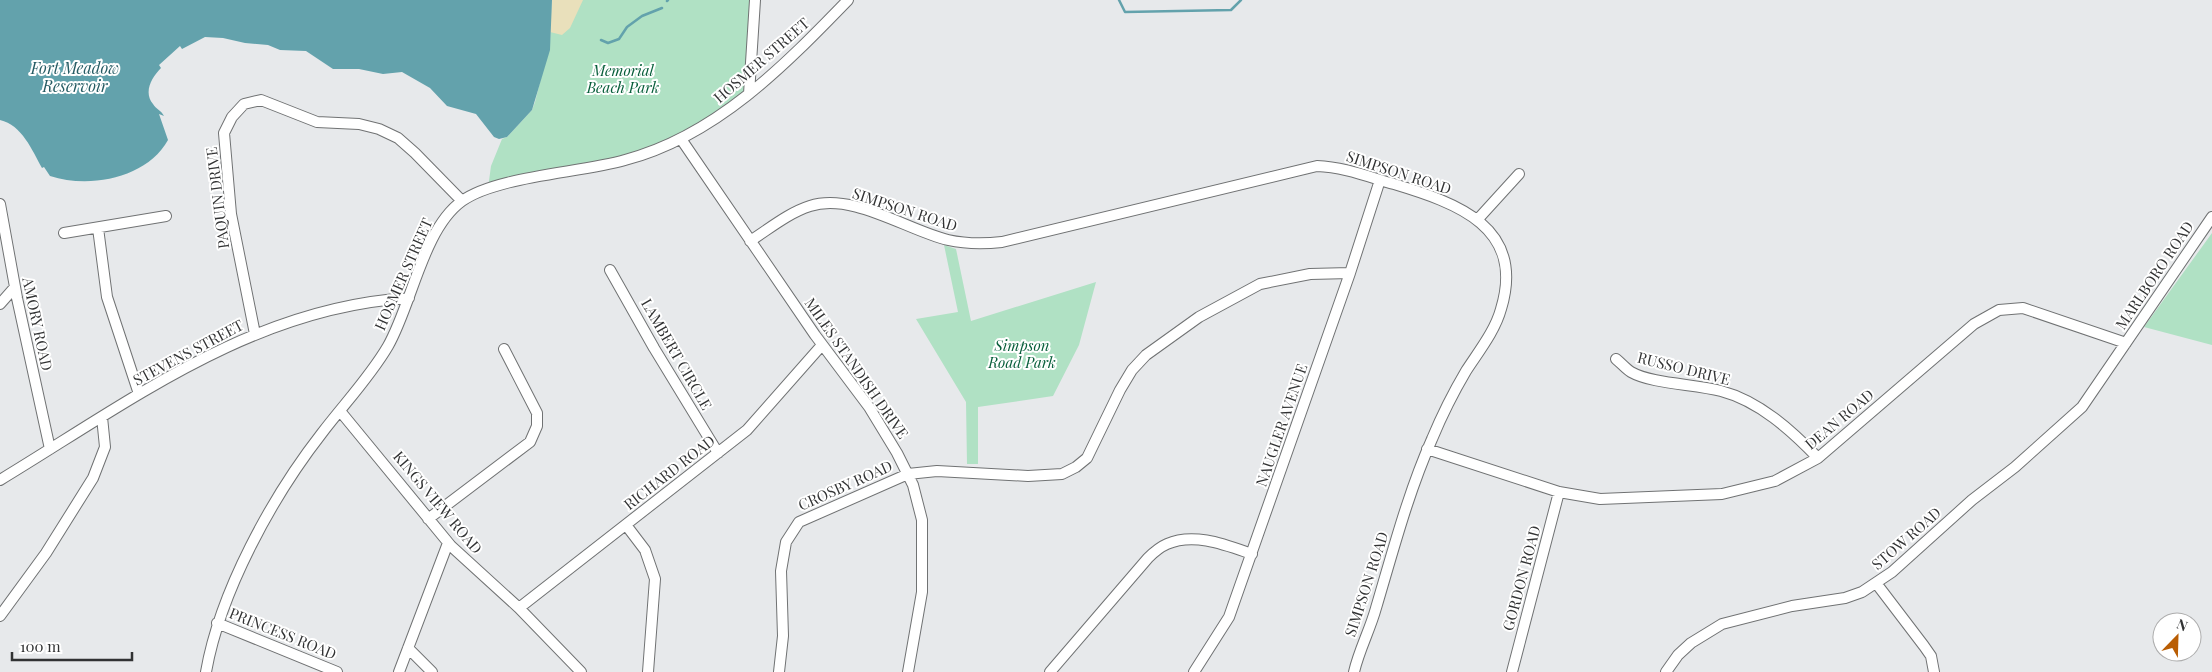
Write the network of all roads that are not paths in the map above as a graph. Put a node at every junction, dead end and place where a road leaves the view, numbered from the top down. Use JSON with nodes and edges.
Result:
{"nodes":[{"id":1,"x":755,"y":0,"type":"edge"},
{"id":2,"x":848,"y":0,"type":"edge"},
{"id":3,"x":749,"y":94,"type":"junction"},
{"id":4,"x":681,"y":139,"type":"junction"},
{"id":5,"x":1520,"y":174,"type":"dead end"},
{"id":6,"x":1380,"y":180,"type":"junction"},
{"id":7,"x":462,"y":201,"type":"junction"},
{"id":8,"x":0,"y":204,"type":"edge"},
{"id":9,"x":166,"y":216,"type":"dead end"},
{"id":10,"x":2212,"y":217,"type":"edge"},
{"id":11,"x":1478,"y":219,"type":"junction"},
{"id":12,"x":98,"y":228,"type":"junction"},
{"id":13,"x":64,"y":233,"type":"dead end"},
{"id":14,"x":750,"y":241,"type":"junction"},
{"id":15,"x":610,"y":270,"type":"dead end"},
{"id":16,"x":1350,"y":273,"type":"junction"},
{"id":17,"x":15,"y":287,"type":"junction"},
{"id":18,"x":409,"y":298,"type":"junction"},
{"id":19,"x":0,"y":304,"type":"edge"},
{"id":20,"x":254,"y":334,"type":"junction"},
{"id":21,"x":822,"y":345,"type":"junction"},
{"id":22,"x":2124,"y":346,"type":"junction"},
{"id":23,"x":504,"y":349,"type":"dead end"},
{"id":24,"x":1616,"y":359,"type":"dead end"},
{"id":25,"x":139,"y":394,"type":"junction"},
{"id":26,"x":340,"y":410,"type":"junction"},
{"id":27,"x":102,"y":417,"type":"junction"},
{"id":28,"x":50,"y":449,"type":"junction"},
{"id":29,"x":1427,"y":449,"type":"junction"},
{"id":30,"x":718,"y":453,"type":"junction"},
{"id":31,"x":1818,"y":458,"type":"junction"},
{"id":32,"x":908,"y":474,"type":"junction"},
{"id":33,"x":0,"y":480,"type":"edge"},
{"id":34,"x":1559,"y":492,"type":"junction"},
{"id":35,"x":428,"y":519,"type":"junction"},
{"id":36,"x":626,"y":525,"type":"junction"},
{"id":37,"x":448,"y":543,"type":"junction"},
{"id":38,"x":1252,"y":554,"type":"junction"},
{"id":39,"x":1876,"y":583,"type":"junction"},
{"id":40,"x":519,"y":608,"type":"junction"},
{"id":41,"x":0,"y":616,"type":"edge"},
{"id":42,"x":217,"y":623,"type":"junction"},
{"id":43,"x":408,"y":648,"type":"junction"},
{"id":44,"x":206,"y":672,"type":"edge"},
{"id":45,"x":336,"y":672,"type":"edge"},
{"id":46,"x":399,"y":672,"type":"edge"},
{"id":47,"x":432,"y":672,"type":"edge"},
{"id":48,"x":581,"y":672,"type":"edge"},
{"id":49,"x":648,"y":672,"type":"edge"},
{"id":50,"x":779,"y":672,"type":"edge"},
{"id":51,"x":908,"y":672,"type":"edge"},
{"id":52,"x":1050,"y":672,"type":"edge"},
{"id":53,"x":1194,"y":672,"type":"edge"},
{"id":54,"x":1354,"y":672,"type":"edge"},
{"id":55,"x":1512,"y":672,"type":"edge"},
{"id":56,"x":1666,"y":672,"type":"edge"},
{"id":57,"x":1934,"y":672,"type":"edge"}],
"edges":[{"from":1,"to":3,"type":"street"},
{"from":2,"to":3,"type":"street","name":"HOSMER STREET"},
{"from":3,"to":4,"type":"street","name":"HOSMER STREET"},
{"from":4,"to":7,"type":"street","name":"HOSMER STREET"},
{"from":4,"to":14,"type":"street","name":"MILES STANDISH DRIVE"},
{"from":5,"to":11,"type":"street"},
{"from":6,"to":11,"type":"street","name":"SIMPSON ROAD"},
{"from":6,"to":14,"type":"street","name":"SIMPSON ROAD"},
{"from":6,"to":16,"type":"street","name":"NAUGLER AVENUE"},
{"from":7,"to":18,"type":"street","name":"HOSMER STREET"},
{"from":7,"to":20,"type":"street","name":"PAQUIN DRIVE"},
{"from":8,"to":17,"type":"street","name":"AMORY ROAD"},
{"from":9,"to":12,"type":"street"},
{"from":10,"to":22,"type":"street","name":"MARLBORO ROAD"},
{"from":11,"to":29,"type":"street","name":"SIMPSON ROAD"},
{"from":12,"to":13,"type":"street"},
{"from":12,"to":25,"type":"street"},
{"from":14,"to":21,"type":"street","name":"MILES STANDISH DRIVE"},
{"from":15,"to":30,"type":"street","name":"LAMBERT CIRCLE"},
{"from":16,"to":32,"type":"street","name":"CROSBY ROAD"},
{"from":16,"to":38,"type":"street","name":"NAUGLER AVENUE"},
{"from":17,"to":19,"type":"street"},
{"from":17,"to":28,"type":"street","name":"AMORY ROAD"},
{"from":18,"to":20,"type":"street","name":"STEVENS STREET"},
{"from":18,"to":26,"type":"street","name":"HOSMER STREET"},
{"from":20,"to":25,"type":"street","name":"STEVENS STREET"},
{"from":21,"to":30,"type":"street","name":"RICHARD ROAD"},
{"from":21,"to":32,"type":"street","name":"MILES STANDISH DRIVE"},
{"from":22,"to":31,"type":"street","name":"DEAN ROAD"},
{"from":22,"to":39,"type":"street","name":"STOW ROAD"},
{"from":23,"to":35,"type":"street"},
{"from":24,"to":31,"type":"street","name":"RUSSO DRIVE"},
{"from":25,"to":27,"type":"street","name":"STEVENS STREET"},
{"from":26,"to":35,"type":"street","name":"KINGS VIEW ROAD"},
{"from":26,"to":42,"type":"street","name":"HOSMER STREET"},
{"from":27,"to":28,"type":"street","name":"STEVENS STREET"},
{"from":27,"to":41,"type":"street"},
{"from":28,"to":33,"type":"street","name":"STEVENS STREET"},
{"from":29,"to":34,"type":"street","name":"DEAN ROAD"},
{"from":29,"to":54,"type":"street","name":"SIMPSON ROAD"},
{"from":30,"to":36,"type":"street","name":"RICHARD ROAD"},
{"from":31,"to":34,"type":"street","name":"DEAN ROAD"},
{"from":32,"to":50,"type":"street","name":"CROSBY ROAD"},
{"from":32,"to":51,"type":"street","name":"MILES STANDISH DRIVE"},
{"from":34,"to":55,"type":"street","name":"GORDON ROAD"},
{"from":35,"to":37,"type":"street","name":"KINGS VIEW ROAD"},
{"from":36,"to":40,"type":"street","name":"RICHARD ROAD"},
{"from":36,"to":49,"type":"street"},
{"from":37,"to":40,"type":"street","name":"KINGS VIEW ROAD"},
{"from":37,"to":43,"type":"street"},
{"from":38,"to":52,"type":"street"},
{"from":38,"to":53,"type":"street","name":"NAUGLER AVENUE"},
{"from":39,"to":56,"type":"street","name":"STOW ROAD"},
{"from":39,"to":57,"type":"street"},
{"from":40,"to":48,"type":"street","name":"KINGS VIEW ROAD"},
{"from":42,"to":44,"type":"street","name":"HOSMER STREET"},
{"from":42,"to":45,"type":"street","name":"PRINCESS ROAD"},
{"from":43,"to":46,"type":"street"},
{"from":43,"to":47,"type":"street"}]}
